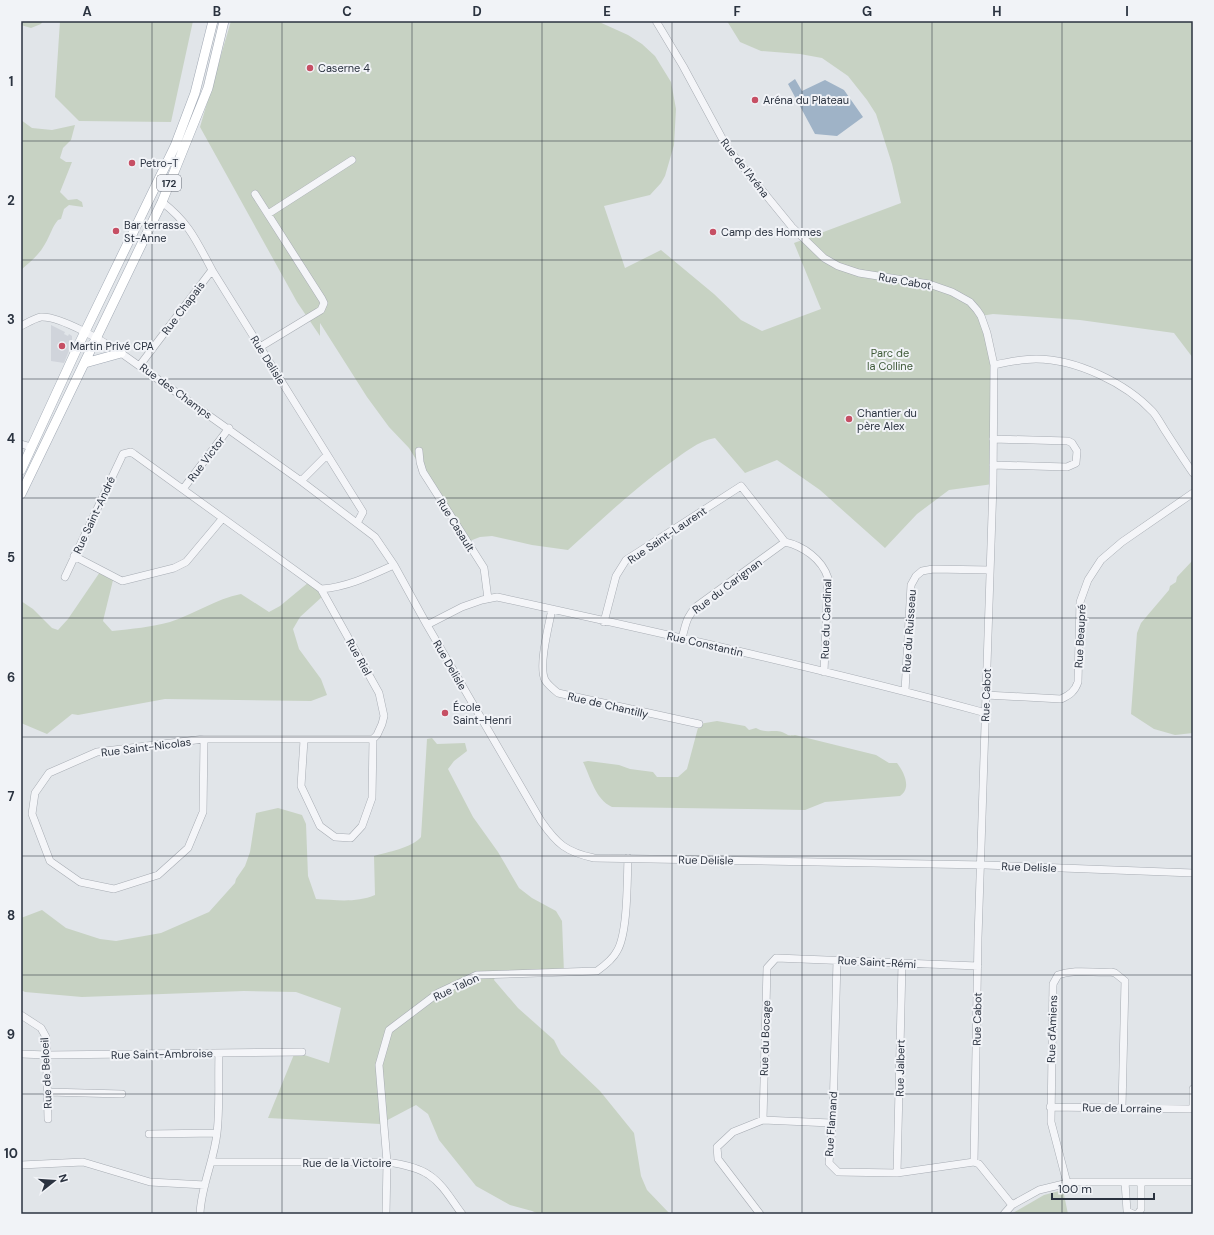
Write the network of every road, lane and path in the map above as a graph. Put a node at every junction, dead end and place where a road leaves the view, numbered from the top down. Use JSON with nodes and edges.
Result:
{"nodes":[{"id":1,"x":213,"y":21,"type":"edge"},
{"id":2,"x":224,"y":21,"type":"edge"},
{"id":3,"x":656,"y":21,"type":"edge"},
{"id":4,"x":352,"y":160,"type":"dead end"},
{"id":5,"x":255,"y":194,"type":"dead end"},
{"id":6,"x":162,"y":202,"type":"junction"},
{"id":7,"x":268,"y":214,"type":"junction"},
{"id":8,"x":212,"y":270,"type":"junction"},
{"id":9,"x":849,"y":270,"type":"joint"},
{"id":10,"x":21,"y":326,"type":"edge"},
{"id":11,"x":85,"y":333,"type":"junction"},
{"id":12,"x":96,"y":338,"type":"junction"},
{"id":13,"x":260,"y":347,"type":"junction"},
{"id":14,"x":122,"y":353,"type":"junction"},
{"id":15,"x":85,"y":363,"type":"junction"},
{"id":16,"x":140,"y":364,"type":"junction"},
{"id":17,"x":994,"y":365,"type":"junction"},
{"id":18,"x":229,"y":428,"type":"junction"},
{"id":19,"x":993,"y":439,"type":"junction"},
{"id":20,"x":21,"y":444,"type":"edge"},
{"id":21,"x":31,"y":447,"type":"junction"},
{"id":22,"x":420,"y":452,"type":"dead end"},
{"id":23,"x":123,"y":454,"type":"joint"},
{"id":24,"x":327,"y":455,"type":"junction"},
{"id":25,"x":993,"y":465,"type":"junction"},
{"id":26,"x":21,"y":470,"type":"edge"},
{"id":27,"x":1193,"y":473,"type":"edge"},
{"id":28,"x":301,"y":481,"type":"junction"},
{"id":29,"x":183,"y":489,"type":"junction"},
{"id":30,"x":1193,"y":493,"type":"edge"},
{"id":31,"x":21,"y":494,"type":"edge"},
{"id":32,"x":222,"y":519,"type":"junction"},
{"id":33,"x":357,"y":523,"type":"junction"},
{"id":34,"x":785,"y":542,"type":"junction"},
{"id":35,"x":387,"y":554,"type":"joint"},
{"id":36,"x":74,"y":556,"type":"junction"},
{"id":37,"x":394,"y":565,"type":"junction"},
{"id":38,"x":990,"y":570,"type":"junction"},
{"id":39,"x":65,"y":577,"type":"dead end"},
{"id":40,"x":321,"y":589,"type":"junction"},
{"id":41,"x":488,"y":599,"type":"junction"},
{"id":42,"x":552,"y":609,"type":"junction"},
{"id":43,"x":604,"y":622,"type":"junction"},
{"id":44,"x":427,"y":625,"type":"junction"},
{"id":45,"x":682,"y":638,"type":"junction"},
{"id":46,"x":824,"y":672,"type":"junction"},
{"id":47,"x":905,"y":691,"type":"junction"},
{"id":48,"x":986,"y":695,"type":"junction"},
{"id":49,"x":986,"y":714,"type":"junction"},
{"id":50,"x":699,"y":724,"type":"dead end"},
{"id":51,"x":204,"y":740,"type":"junction"},
{"id":52,"x":304,"y":740,"type":"junction"},
{"id":53,"x":373,"y":740,"type":"junction"},
{"id":54,"x":628,"y":858,"type":"junction"},
{"id":55,"x":981,"y":865,"type":"junction"},
{"id":56,"x":1193,"y":873,"type":"edge"},
{"id":57,"x":776,"y":958,"type":"joint"},
{"id":58,"x":837,"y":960,"type":"junction"},
{"id":59,"x":902,"y":964,"type":"junction"},
{"id":60,"x":978,"y":966,"type":"junction"},
{"id":61,"x":21,"y":1015,"type":"edge"},
{"id":62,"x":302,"y":1052,"type":"dead end"},
{"id":63,"x":218,"y":1053,"type":"junction"},
{"id":64,"x":21,"y":1054,"type":"edge"},
{"id":65,"x":47,"y":1055,"type":"junction"},
{"id":66,"x":1193,"y":1089,"type":"edge"},
{"id":67,"x":48,"y":1092,"type":"junction"},
{"id":68,"x":122,"y":1094,"type":"dead end"},
{"id":69,"x":1050,"y":1107,"type":"junction"},
{"id":70,"x":1122,"y":1108,"type":"junction"},
{"id":71,"x":1193,"y":1109,"type":"edge"},
{"id":72,"x":48,"y":1119,"type":"dead end"},
{"id":73,"x":763,"y":1120,"type":"junction"},
{"id":74,"x":831,"y":1123,"type":"junction"},
{"id":75,"x":217,"y":1133,"type":"junction"},
{"id":76,"x":149,"y":1134,"type":"dead end"},
{"id":77,"x":212,"y":1162,"type":"junction"},
{"id":78,"x":387,"y":1162,"type":"junction"},
{"id":79,"x":974,"y":1162,"type":"junction"},
{"id":80,"x":21,"y":1165,"type":"edge"},
{"id":81,"x":897,"y":1173,"type":"junction"},
{"id":82,"x":1125,"y":1182,"type":"junction"},
{"id":83,"x":1141,"y":1182,"type":"junction"},
{"id":84,"x":1193,"y":1182,"type":"edge"},
{"id":85,"x":1067,"y":1183,"type":"junction"},
{"id":86,"x":205,"y":1185,"type":"junction"},
{"id":87,"x":1012,"y":1205,"type":"junction"},
{"id":88,"x":200,"y":1214,"type":"edge"},
{"id":89,"x":386,"y":1214,"type":"edge"},
{"id":90,"x":462,"y":1214,"type":"edge"},
{"id":91,"x":760,"y":1214,"type":"edge"},
{"id":92,"x":1004,"y":1214,"type":"edge"}],
"edges":[{"from":1,"to":11,"type":"main road","number":"172"},
{"from":2,"to":6,"type":"main road","number":"172"},
{"from":3,"to":9,"type":"street","name":"Rue de l'Aréna"},
{"from":4,"to":7,"type":"street"},
{"from":5,"to":7,"type":"street"},
{"from":6,"to":8,"type":"street","name":"Rue Delisle"},
{"from":6,"to":12,"type":"main road","number":"172"},
{"from":7,"to":13,"type":"street"},
{"from":8,"to":13,"type":"street","name":"Rue Delisle"},
{"from":8,"to":16,"type":"street","name":"Rue Chapais"},
{"from":9,"to":17,"type":"street","name":"Rue Cabot"},
{"from":10,"to":11,"type":"street","name":"Rue des Champs"},
{"from":11,"to":12,"type":"street","name":"Rue des Champs"},
{"from":11,"to":21,"type":"main road","number":"172"},
{"from":12,"to":14,"type":"street","name":"Rue des Champs"},
{"from":12,"to":15,"type":"main road","number":"172"},
{"from":13,"to":24,"type":"street","name":"Rue Delisle"},
{"from":14,"to":15,"type":"main road"},
{"from":14,"to":16,"type":"street","name":"Rue des Champs"},
{"from":15,"to":31,"type":"main road","number":"172"},
{"from":16,"to":18,"type":"street","name":"Rue des Champs"},
{"from":17,"to":19,"type":"street","name":"Rue Cabot"},
{"from":17,"to":27,"type":"street"},
{"from":18,"to":28,"type":"street","name":"Rue des Champs"},
{"from":18,"to":29,"type":"street","name":"Rue Victor"},
{"from":19,"to":25,"type":"street","name":"Rue Cabot"},
{"from":19,"to":25,"type":"street"},
{"from":20,"to":21,"type":"street"},
{"from":21,"to":26,"type":"main road","number":"172"},
{"from":22,"to":41,"type":"street","name":"Rue Casault"},
{"from":23,"to":29,"type":"street","name":"Rue Riel"},
{"from":23,"to":36,"type":"street","name":"Rue Saint-André"},
{"from":24,"to":28,"type":"street"},
{"from":24,"to":33,"type":"street","name":"Rue Delisle"},
{"from":25,"to":38,"type":"street","name":"Rue Cabot"},
{"from":28,"to":33,"type":"street","name":"Rue des Champs"},
{"from":29,"to":32,"type":"street","name":"Rue Riel"},
{"from":30,"to":48,"type":"street","name":"Rue Beaupré"},
{"from":32,"to":36,"type":"street"},
{"from":32,"to":40,"type":"street","name":"Rue Riel"},
{"from":33,"to":35,"type":"street","name":"Rue des Champs"},
{"from":34,"to":43,"type":"street","name":"Rue Saint-Laurent"},
{"from":34,"to":45,"type":"street","name":"Rue du Carignan"},
{"from":34,"to":46,"type":"street","name":"Rue du Cardinal"},
{"from":35,"to":37,"type":"street","name":"Rue Delisle"},
{"from":36,"to":39,"type":"street","name":"Rue Saint-André"},
{"from":37,"to":40,"type":"street"},
{"from":37,"to":44,"type":"street","name":"Rue Delisle"},
{"from":38,"to":47,"type":"street","name":"Rue du Ruisseau"},
{"from":38,"to":48,"type":"street","name":"Rue Cabot"},
{"from":40,"to":53,"type":"street","name":"Rue Riel"},
{"from":41,"to":42,"type":"street","name":"Rue Constantin"},
{"from":41,"to":44,"type":"street","name":"Rue Constantin"},
{"from":42,"to":43,"type":"street","name":"Rue Constantin"},
{"from":42,"to":50,"type":"street","name":"Rue de Chantilly"},
{"from":43,"to":45,"type":"street","name":"Rue Constantin"},
{"from":44,"to":54,"type":"street","name":"Rue Delisle"},
{"from":45,"to":46,"type":"street","name":"Rue Constantin"},
{"from":46,"to":47,"type":"street","name":"Rue Constantin"},
{"from":47,"to":49,"type":"street","name":"Rue Constantin"},
{"from":48,"to":49,"type":"street","name":"Rue Cabot"},
{"from":49,"to":55,"type":"street","name":"Rue Cabot"},
{"from":51,"to":51,"type":"street","name":"Rue Saint-Nicolas"},
{"from":51,"to":52,"type":"street","name":"Rue Saint-Nicolas"},
{"from":52,"to":53,"type":"street","name":"Rue Saint-Nicolas"},
{"from":52,"to":53,"type":"street","name":"Rue Riel"},
{"from":54,"to":55,"type":"street","name":"Rue Delisle"},
{"from":54,"to":78,"type":"street","name":"Rue Talon"},
{"from":55,"to":56,"type":"street","name":"Rue Delisle"},
{"from":55,"to":60,"type":"street","name":"Rue Cabot"},
{"from":57,"to":58,"type":"street","name":"Rue Saint-Rémi"},
{"from":57,"to":73,"type":"street","name":"Rue du Bocage"},
{"from":58,"to":59,"type":"street","name":"Rue Saint-Rémi"},
{"from":58,"to":74,"type":"street","name":"Rue Flamand"},
{"from":59,"to":60,"type":"street","name":"Rue Saint-Rémi"},
{"from":59,"to":81,"type":"street","name":"Rue Jalbert"},
{"from":60,"to":79,"type":"street","name":"Rue Cabot"},
{"from":61,"to":65,"type":"street","name":"Rue de Beloeil"},
{"from":62,"to":63,"type":"street","name":"Rue Saint-Ambroise"},
{"from":63,"to":65,"type":"street","name":"Rue Saint-Ambroise"},
{"from":63,"to":75,"type":"street"},
{"from":64,"to":65,"type":"street","name":"Rue Saint-Ambroise"},
{"from":65,"to":67,"type":"street","name":"Rue de Beloeil"},
{"from":66,"to":71,"type":"street"},
{"from":67,"to":68,"type":"street"},
{"from":67,"to":72,"type":"street","name":"Rue de Beloeil"},
{"from":69,"to":70,"type":"street","name":"Rue de Lorraine"},
{"from":69,"to":70,"type":"street","name":"Rue d'Amiens"},
{"from":69,"to":85,"type":"street","name":"Rue d'Amiens"},
{"from":70,"to":71,"type":"street","name":"Rue de Lorraine"},
{"from":73,"to":74,"type":"street"},
{"from":73,"to":91,"type":"street"},
{"from":74,"to":81,"type":"street","name":"Rue Flamand"},
{"from":75,"to":76,"type":"street"},
{"from":75,"to":77,"type":"street"},
{"from":77,"to":78,"type":"street","name":"Rue de la Victoire"},
{"from":77,"to":86,"type":"street"},
{"from":78,"to":89,"type":"street","name":"Rue Talon"},
{"from":78,"to":90,"type":"street","name":"Rue de la Victoire"},
{"from":79,"to":81,"type":"street","name":"Rue Flamand"},
{"from":79,"to":87,"type":"street"},
{"from":80,"to":86,"type":"street"},
{"from":82,"to":83,"type":"street"},
{"from":82,"to":83,"type":"street"},
{"from":82,"to":85,"type":"street"},
{"from":83,"to":84,"type":"street"},
{"from":85,"to":87,"type":"street"},
{"from":86,"to":88,"type":"street"},
{"from":87,"to":92,"type":"street"}]}
